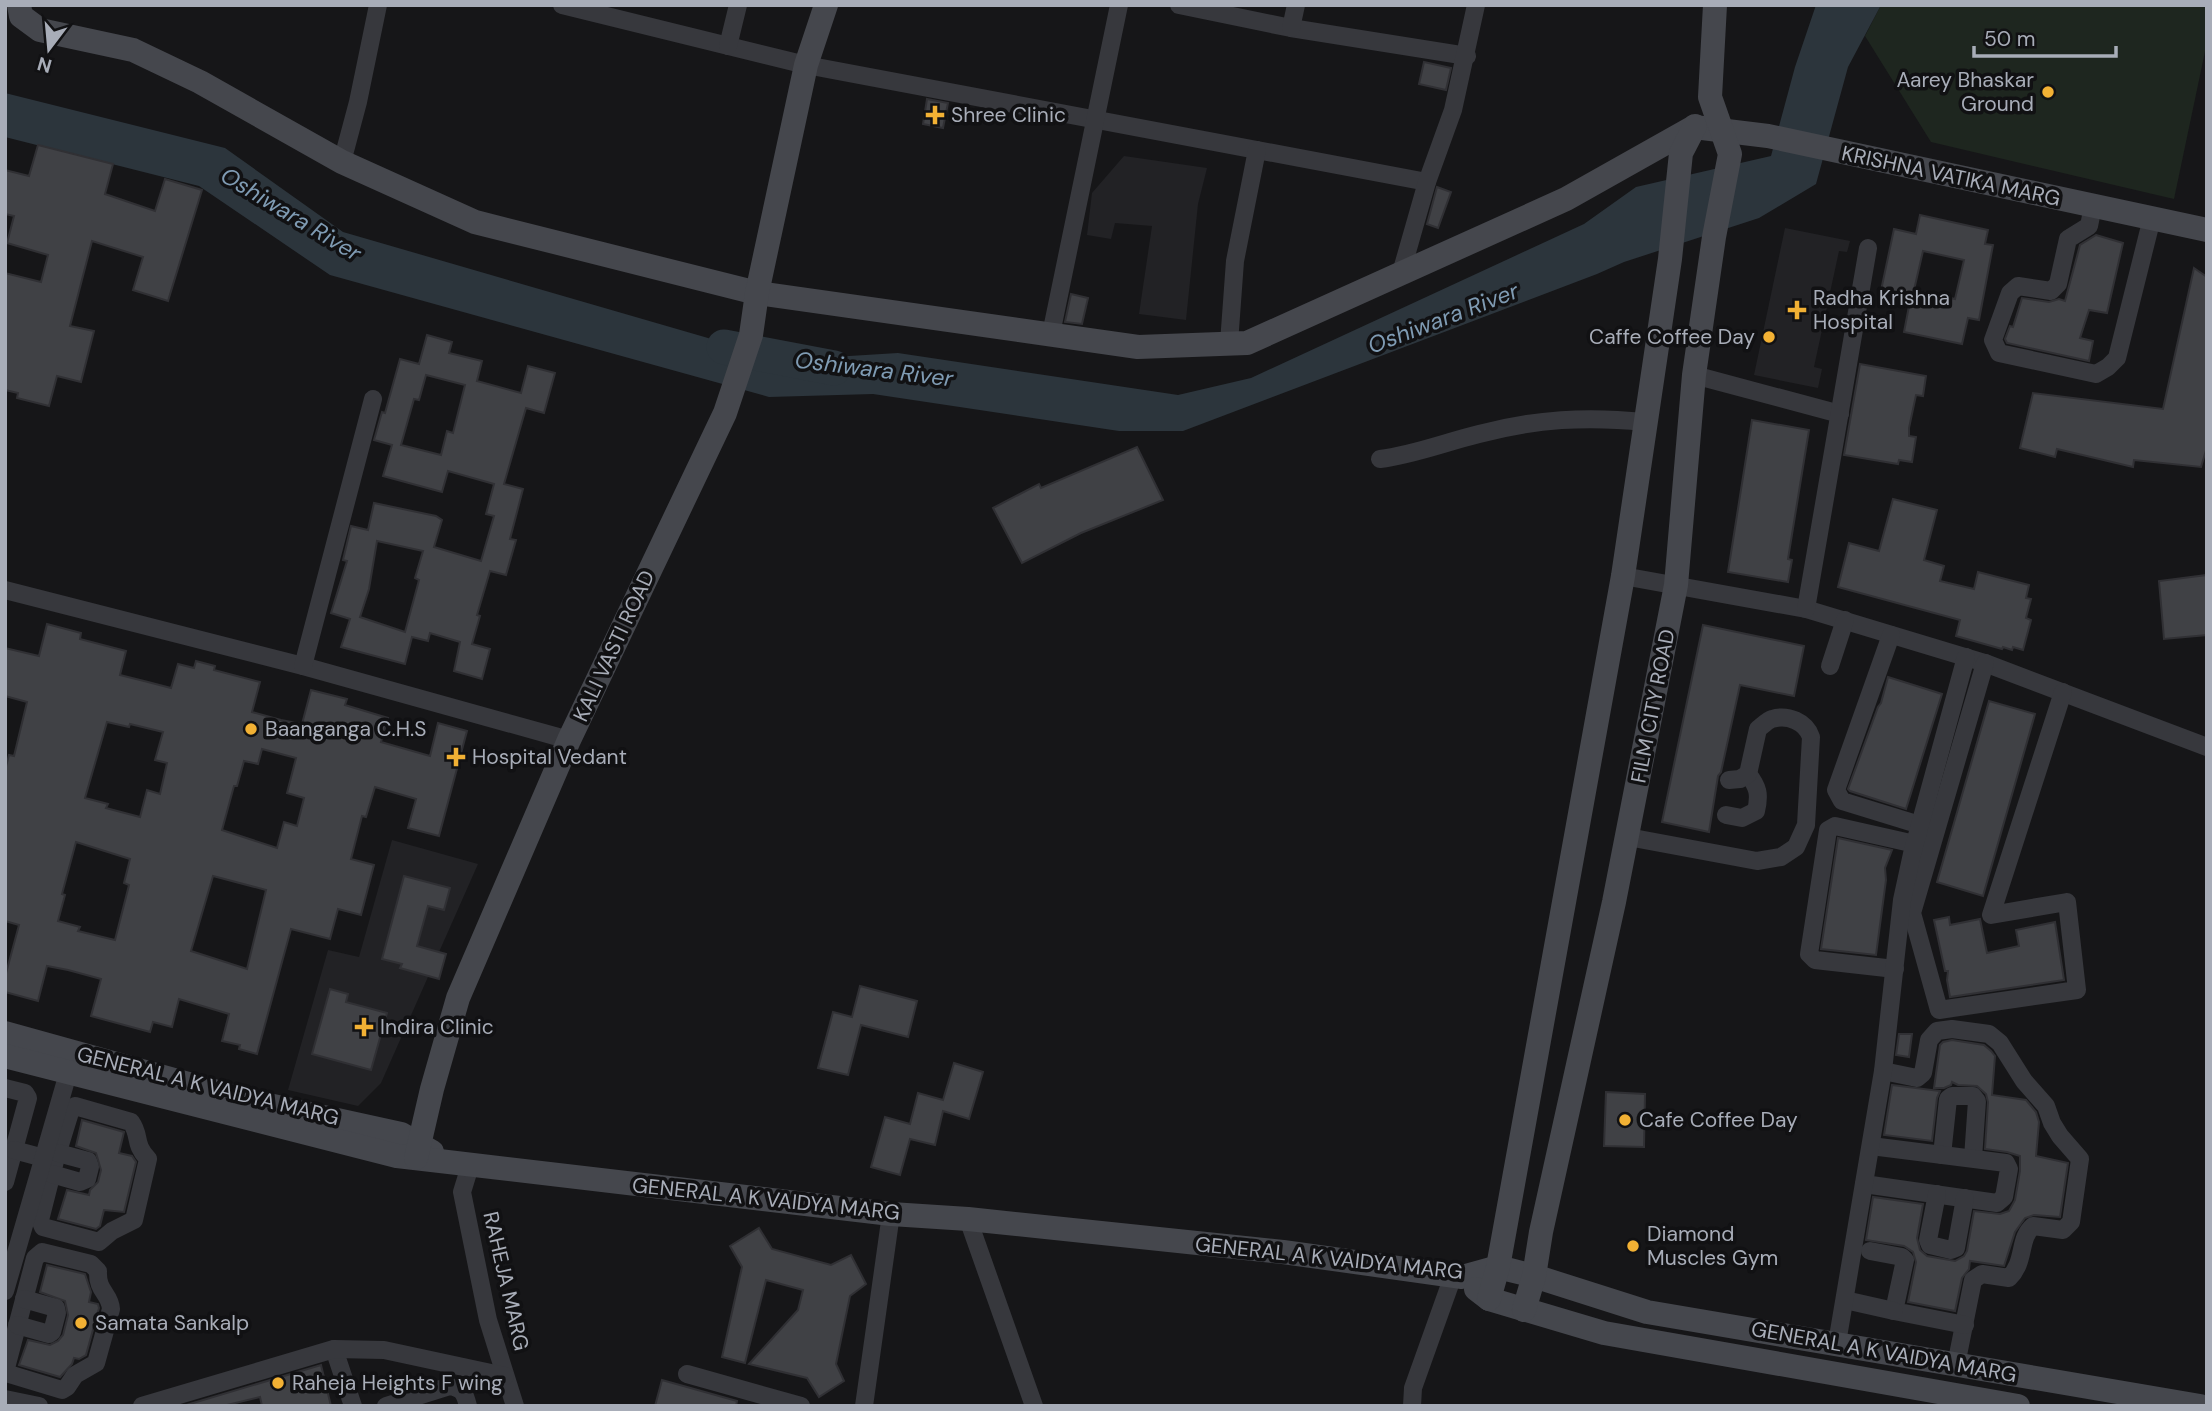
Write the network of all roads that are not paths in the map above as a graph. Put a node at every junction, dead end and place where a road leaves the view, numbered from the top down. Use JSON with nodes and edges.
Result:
{"nodes":[{"id":1,"x":19,"y":5,"type":"edge"},
{"id":2,"x":378,"y":5,"type":"edge"},
{"id":3,"x":562,"y":5,"type":"edge"},
{"id":4,"x":738,"y":5,"type":"edge"},
{"id":5,"x":826,"y":5,"type":"edge"},
{"id":6,"x":1119,"y":5,"type":"edge"},
{"id":7,"x":1179,"y":5,"type":"edge"},
{"id":8,"x":1296,"y":5,"type":"edge"},
{"id":9,"x":1476,"y":5,"type":"edge"},
{"id":10,"x":1715,"y":5,"type":"edge"},
{"id":11,"x":1291,"y":28,"type":"junction"},
{"id":12,"x":728,"y":46,"type":"junction"},
{"id":13,"x":1467,"y":56,"type":"junction"},
{"id":14,"x":806,"y":65,"type":"junction"},
{"id":15,"x":1710,"y":97,"type":"junction"},
{"id":16,"x":1096,"y":120,"type":"junction"},
{"id":17,"x":1694,"y":127,"type":"junction"},
{"id":18,"x":1722,"y":131,"type":"junction"},
{"id":19,"x":1257,"y":150,"type":"junction"},
{"id":20,"x":342,"y":162,"type":"junction"},
{"id":21,"x":1427,"y":181,"type":"junction"},
{"id":22,"x":2093,"y":206,"type":"junction"},
{"id":23,"x":2152,"y":218,"type":"junction"},
{"id":24,"x":2207,"y":229,"type":"edge"},
{"id":25,"x":1868,"y":248,"type":"dead end"},
{"id":26,"x":1401,"y":273,"type":"junction"},
{"id":27,"x":757,"y":293,"type":"junction"},
{"id":28,"x":1661,"y":313,"type":"junction"},
{"id":29,"x":1702,"y":321,"type":"junction"},
{"id":30,"x":1051,"y":334,"type":"junction"},
{"id":31,"x":1229,"y":343,"type":"junction"},
{"id":32,"x":1694,"y":375,"type":"junction"},
{"id":33,"x":373,"y":399,"type":"dead end"},
{"id":34,"x":1840,"y":414,"type":"junction"},
{"id":35,"x":1645,"y":422,"type":"junction"},
{"id":36,"x":1380,"y":459,"type":"dead end"},
{"id":37,"x":1623,"y":576,"type":"junction"},
{"id":38,"x":1676,"y":585,"type":"junction"},
{"id":39,"x":5,"y":590,"type":"edge"},
{"id":40,"x":1806,"y":609,"type":"junction"},
{"id":41,"x":1840,"y":619,"type":"junction"},
{"id":42,"x":1891,"y":635,"type":"junction"},
{"id":43,"x":1966,"y":657,"type":"junction"},
{"id":44,"x":1985,"y":663,"type":"junction"},
{"id":45,"x":1826,"y":665,"type":"dead end"},
{"id":46,"x":303,"y":666,"type":"junction"},
{"id":47,"x":2063,"y":692,"type":"junction"},
{"id":48,"x":569,"y":740,"type":"junction"},
{"id":49,"x":2207,"y":747,"type":"edge"},
{"id":50,"x":1748,"y":774,"type":"junction"},
{"id":51,"x":1730,"y":780,"type":"dead end"},
{"id":52,"x":1726,"y":815,"type":"dead end"},
{"id":53,"x":1920,"y":825,"type":"junction"},
{"id":54,"x":1628,"y":837,"type":"junction"},
{"id":55,"x":1915,"y":844,"type":"junction"},
{"id":56,"x":1895,"y":969,"type":"junction"},
{"id":57,"x":5,"y":1033,"type":"edge"},
{"id":58,"x":5,"y":1056,"type":"edge"},
{"id":59,"x":71,"y":1062,"type":"junction"},
{"id":60,"x":1883,"y":1071,"type":"junction"},
{"id":61,"x":5,"y":1088,"type":"edge"},
{"id":62,"x":1871,"y":1146,"type":"junction"},
{"id":63,"x":418,"y":1151,"type":"junction"},
{"id":64,"x":1942,"y":1155,"type":"junction"},
{"id":65,"x":9,"y":1158,"type":"edge"},
{"id":66,"x":1973,"y":1158,"type":"junction"},
{"id":67,"x":52,"y":1162,"type":"junction"},
{"id":68,"x":459,"y":1163,"type":"junction"},
{"id":69,"x":1864,"y":1184,"type":"junction"},
{"id":70,"x":1937,"y":1194,"type":"junction"},
{"id":71,"x":1965,"y":1198,"type":"junction"},
{"id":72,"x":891,"y":1214,"type":"junction"},
{"id":73,"x":968,"y":1219,"type":"junction"},
{"id":74,"x":1870,"y":1251,"type":"dead end"},
{"id":75,"x":1498,"y":1267,"type":"junction"},
{"id":76,"x":1534,"y":1276,"type":"junction"},
{"id":77,"x":1457,"y":1277,"type":"junction"},
{"id":78,"x":5,"y":1292,"type":"edge"},
{"id":79,"x":24,"y":1299,"type":"junction"},
{"id":80,"x":1489,"y":1299,"type":"junction"},
{"id":81,"x":1845,"y":1300,"type":"junction"},
{"id":82,"x":1524,"y":1310,"type":"junction"},
{"id":83,"x":1894,"y":1311,"type":"junction"},
{"id":84,"x":14,"y":1319,"type":"edge"},
{"id":85,"x":1965,"y":1325,"type":"junction"},
{"id":86,"x":1837,"y":1343,"type":"junction"},
{"id":87,"x":334,"y":1349,"type":"junction"},
{"id":88,"x":1956,"y":1365,"type":"junction"},
{"id":89,"x":687,"y":1374,"type":"dead end"},
{"id":90,"x":505,"y":1376,"type":"junction"},
{"id":91,"x":5,"y":1399,"type":"edge"},
{"id":92,"x":39,"y":1406,"type":"edge"},
{"id":93,"x":142,"y":1406,"type":"edge"},
{"id":94,"x":353,"y":1406,"type":"edge"},
{"id":95,"x":386,"y":1406,"type":"edge"},
{"id":96,"x":468,"y":1406,"type":"edge"},
{"id":97,"x":515,"y":1406,"type":"edge"},
{"id":98,"x":801,"y":1406,"type":"edge"},
{"id":99,"x":864,"y":1406,"type":"edge"},
{"id":100,"x":1034,"y":1406,"type":"edge"},
{"id":101,"x":1412,"y":1406,"type":"edge"},
{"id":102,"x":2018,"y":1406,"type":"edge"},
{"id":103,"x":2200,"y":1406,"type":"edge"}],
"edges":[{"from":1,"to":20,"type":"street"},
{"from":2,"to":20,"type":"street"},
{"from":3,"to":12,"type":"street"},
{"from":4,"to":12,"type":"street"},
{"from":5,"to":14,"type":"street","name":"KALI VASTI ROAD"},
{"from":6,"to":16,"type":"street"},
{"from":7,"to":11,"type":"street"},
{"from":8,"to":11,"type":"street"},
{"from":9,"to":13,"type":"street"},
{"from":10,"to":15,"type":"street","name":"FILM CITY ROAD"},
{"from":11,"to":13,"type":"street"},
{"from":12,"to":14,"type":"street"},
{"from":13,"to":21,"type":"street"},
{"from":14,"to":16,"type":"street"},
{"from":14,"to":27,"type":"street","name":"KALI VASTI ROAD"},
{"from":15,"to":17,"type":"street","name":"FILM CITY ROAD"},
{"from":15,"to":18,"type":"street","name":"FILM CITY ROAD"},
{"from":16,"to":19,"type":"street"},
{"from":16,"to":30,"type":"street"},
{"from":17,"to":18,"type":"street","name":"KRISHNA VATIKA MARG"},
{"from":17,"to":26,"type":"street"},
{"from":17,"to":28,"type":"street","name":"FILM CITY ROAD"},
{"from":18,"to":22,"type":"street","name":"KRISHNA VATIKA MARG"},
{"from":18,"to":29,"type":"street","name":"FILM CITY ROAD"},
{"from":19,"to":21,"type":"street"},
{"from":19,"to":31,"type":"street"},
{"from":20,"to":27,"type":"street"},
{"from":21,"to":26,"type":"street"},
{"from":22,"to":23,"type":"street","name":"KRISHNA VATIKA MARG"},
{"from":22,"to":23,"type":"street"},
{"from":23,"to":24,"type":"street","name":"KRISHNA VATIKA MARG"},
{"from":25,"to":34,"type":"street"},
{"from":26,"to":31,"type":"street"},
{"from":27,"to":30,"type":"street"},
{"from":27,"to":48,"type":"street","name":"KALI VASTI ROAD"},
{"from":28,"to":29,"type":"street"},
{"from":28,"to":35,"type":"street","name":"FILM CITY ROAD"},
{"from":29,"to":32,"type":"street","name":"FILM CITY ROAD"},
{"from":30,"to":31,"type":"street"},
{"from":32,"to":34,"type":"street"},
{"from":32,"to":38,"type":"street","name":"FILM CITY ROAD"},
{"from":33,"to":46,"type":"street"},
{"from":34,"to":40,"type":"street"},
{"from":35,"to":36,"type":"street"},
{"from":35,"to":37,"type":"street","name":"FILM CITY ROAD"},
{"from":37,"to":38,"type":"street"},
{"from":37,"to":75,"type":"street","name":"FILM CITY ROAD"},
{"from":38,"to":40,"type":"street"},
{"from":38,"to":54,"type":"street","name":"FILM CITY ROAD"},
{"from":39,"to":46,"type":"street"},
{"from":40,"to":41,"type":"street"},
{"from":41,"to":42,"type":"street"},
{"from":41,"to":45,"type":"street"},
{"from":42,"to":43,"type":"street"},
{"from":42,"to":53,"type":"street"},
{"from":43,"to":44,"type":"street"},
{"from":43,"to":53,"type":"street"},
{"from":44,"to":47,"type":"street"},
{"from":44,"to":47,"type":"street"},
{"from":46,"to":48,"type":"street"},
{"from":47,"to":49,"type":"street"},
{"from":48,"to":63,"type":"street","name":"KALI VASTI ROAD"},
{"from":50,"to":51,"type":"street"},
{"from":50,"to":52,"type":"street"},
{"from":50,"to":54,"type":"street"},
{"from":53,"to":55,"type":"street"},
{"from":54,"to":76,"type":"street","name":"FILM CITY ROAD"},
{"from":55,"to":56,"type":"street"},
{"from":55,"to":56,"type":"street"},
{"from":56,"to":60,"type":"street"},
{"from":57,"to":59,"type":"street","name":"GENERAL A K VAIDYA MARG"},
{"from":58,"to":59,"type":"street","name":"GENERAL A K VAIDYA MARG"},
{"from":59,"to":63,"type":"street","name":"GENERAL A K VAIDYA MARG"},
{"from":59,"to":67,"type":"street"},
{"from":60,"to":62,"type":"street"},
{"from":60,"to":85,"type":"street"},
{"from":61,"to":65,"type":"street"},
{"from":62,"to":64,"type":"street"},
{"from":62,"to":69,"type":"street"},
{"from":63,"to":68,"type":"street","name":"GENERAL A K VAIDYA MARG"},
{"from":64,"to":66,"type":"street"},
{"from":64,"to":66,"type":"street"},
{"from":65,"to":67,"type":"street"},
{"from":66,"to":71,"type":"street"},
{"from":67,"to":67,"type":"street"},
{"from":67,"to":78,"type":"street"},
{"from":68,"to":72,"type":"street","name":"GENERAL A K VAIDYA MARG"},
{"from":68,"to":90,"type":"street","name":"RAHEJA MARG"},
{"from":69,"to":70,"type":"street"},
{"from":69,"to":81,"type":"street"},
{"from":70,"to":71,"type":"street"},
{"from":70,"to":71,"type":"street"},
{"from":72,"to":73,"type":"street","name":"GENERAL A K VAIDYA MARG"},
{"from":72,"to":99,"type":"street"},
{"from":73,"to":77,"type":"street","name":"GENERAL A K VAIDYA MARG"},
{"from":73,"to":100,"type":"street"},
{"from":74,"to":83,"type":"street"},
{"from":75,"to":76,"type":"street","name":"GENERAL A K VAIDYA MARG"},
{"from":75,"to":77,"type":"street","name":"GENERAL A K VAIDYA MARG"},
{"from":75,"to":80,"type":"street","name":"FILM CITY ROAD"},
{"from":76,"to":82,"type":"street","name":"FILM CITY ROAD"},
{"from":76,"to":86,"type":"street","name":"GENERAL A K VAIDYA MARG"},
{"from":77,"to":80,"type":"street"},
{"from":77,"to":101,"type":"street"},
{"from":79,"to":84,"type":"street"},
{"from":79,"to":84,"type":"street"},
{"from":79,"to":84,"type":"street"},
{"from":80,"to":82,"type":"street","name":"GENERAL A K VAIDYA MARG"},
{"from":81,"to":83,"type":"street"},
{"from":81,"to":86,"type":"street"},
{"from":82,"to":102,"type":"street","name":"GENERAL A K VAIDYA MARG"},
{"from":83,"to":85,"type":"street"},
{"from":85,"to":88,"type":"street"},
{"from":86,"to":88,"type":"street","name":"GENERAL A K VAIDYA MARG"},
{"from":87,"to":90,"type":"street"},
{"from":87,"to":93,"type":"street"},
{"from":87,"to":94,"type":"street"},
{"from":88,"to":103,"type":"street","name":"GENERAL A K VAIDYA MARG"},
{"from":89,"to":98,"type":"street"},
{"from":90,"to":97,"type":"street","name":"RAHEJA MARG"},
{"from":91,"to":92,"type":"street"},
{"from":95,"to":96,"type":"street"}]}
